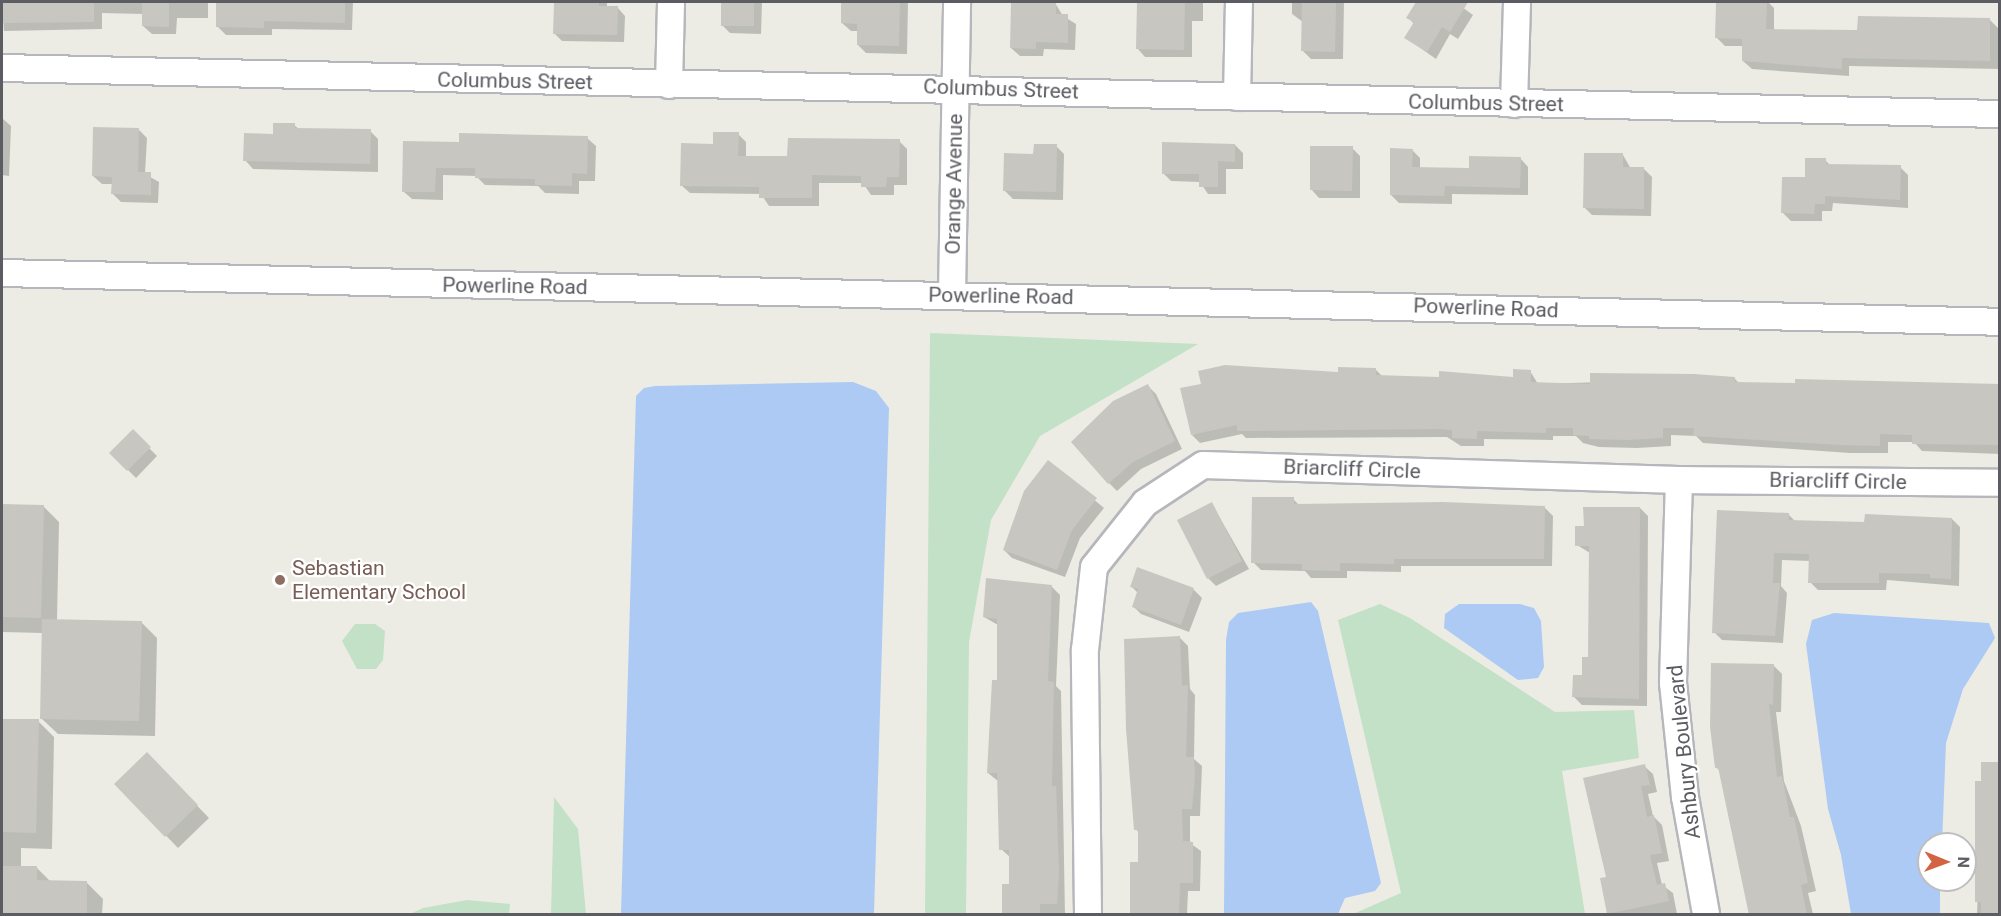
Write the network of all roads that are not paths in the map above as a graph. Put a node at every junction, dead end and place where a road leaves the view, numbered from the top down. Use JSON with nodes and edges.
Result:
{"nodes":[{"id":1,"x":671,"y":2,"type":"edge"},
{"id":2,"x":957,"y":2,"type":"edge"},
{"id":3,"x":1239,"y":2,"type":"edge"},
{"id":4,"x":1517,"y":2,"type":"edge"},
{"id":5,"x":2,"y":68,"type":"edge"},
{"id":6,"x":669,"y":85,"type":"junction"},
{"id":7,"x":956,"y":87,"type":"junction"},
{"id":8,"x":1237,"y":97,"type":"junction"},
{"id":9,"x":1514,"y":104,"type":"junction"},
{"id":10,"x":2000,"y":114,"type":"edge"},
{"id":11,"x":2,"y":273,"type":"edge"},
{"id":12,"x":952,"y":294,"type":"junction"},
{"id":13,"x":2000,"y":322,"type":"edge"},
{"id":14,"x":1679,"y":480,"type":"junction"},
{"id":15,"x":2000,"y":483,"type":"edge"},
{"id":16,"x":1088,"y":915,"type":"edge"},
{"id":17,"x":1706,"y":915,"type":"edge"}],
"edges":[{"from":1,"to":6,"type":"street"},
{"from":2,"to":7,"type":"street","name":"Orange Avenue"},
{"from":3,"to":8,"type":"street"},
{"from":4,"to":9,"type":"street"},
{"from":5,"to":6,"type":"street","name":"Columbus Street"},
{"from":6,"to":7,"type":"street","name":"Columbus Street"},
{"from":7,"to":8,"type":"street","name":"Columbus Street"},
{"from":7,"to":12,"type":"street","name":"Orange Avenue"},
{"from":8,"to":9,"type":"street","name":"Columbus Street"},
{"from":9,"to":10,"type":"street","name":"Columbus Street"},
{"from":11,"to":12,"type":"street","name":"Powerline Road"},
{"from":12,"to":13,"type":"street","name":"Powerline Road"},
{"from":14,"to":15,"type":"street","name":"Briarcliff Circle"},
{"from":14,"to":16,"type":"street","name":"Briarcliff Circle"},
{"from":14,"to":17,"type":"street","name":"Ashbury Boulevard"}]}
